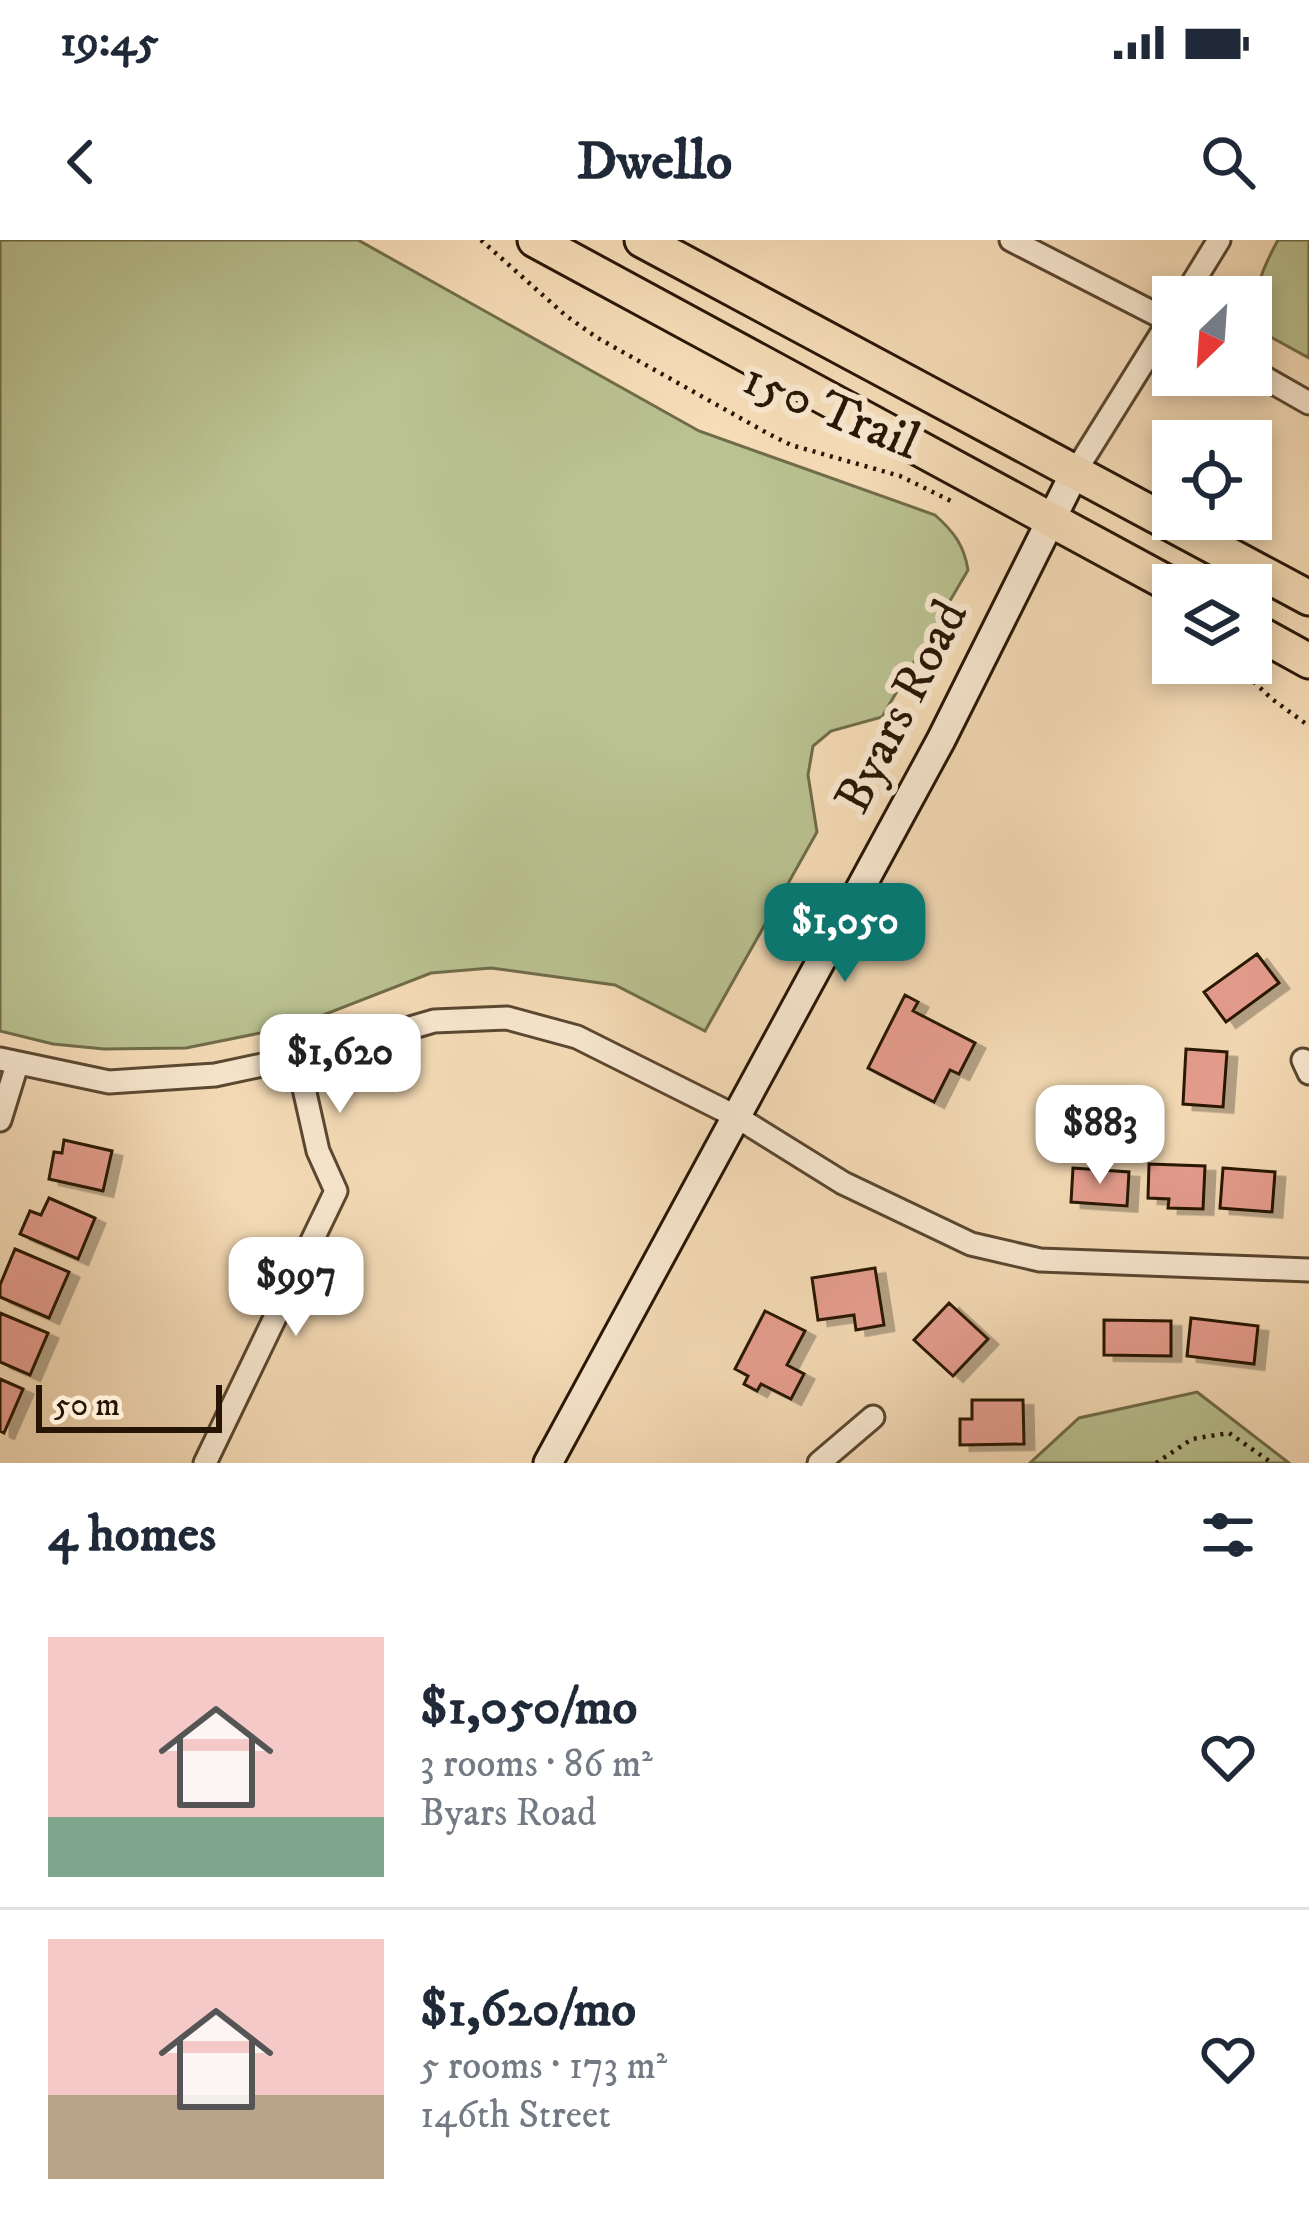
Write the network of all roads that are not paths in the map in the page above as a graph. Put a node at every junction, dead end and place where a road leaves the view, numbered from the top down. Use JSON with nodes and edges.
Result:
{"nodes":[{"id":1,"x":535,"y":240,"type":"edge"},
{"id":2,"x":642,"y":240,"type":"edge"},
{"id":3,"x":1011,"y":240,"type":"edge"},
{"id":4,"x":1219,"y":240,"type":"edge"},
{"id":5,"x":1197,"y":276,"type":"edge"},
{"id":6,"x":1152,"y":310,"type":"edge"},
{"id":7,"x":1152,"y":351,"type":"edge"},
{"id":8,"x":1272,"y":382,"type":"edge"},
{"id":9,"x":1309,"y":403,"type":"edge"},
{"id":10,"x":1075,"y":472,"type":"junction"},
{"id":11,"x":1051,"y":520,"type":"junction"},
{"id":12,"x":1152,"y":575,"type":"edge"},
{"id":13,"x":1309,"y":598,"type":"edge"},
{"id":14,"x":1272,"y":641,"type":"edge"},
{"id":15,"x":1309,"y":661,"type":"edge"},
{"id":16,"x":298,"y":1058,"type":"junction"},
{"id":17,"x":8,"y":1062,"type":"edge"},
{"id":18,"x":737,"y":1117,"type":"junction"},
{"id":19,"x":0,"y":1120,"type":"edge"},
{"id":20,"x":1309,"y":1270,"type":"edge"},
{"id":21,"x":873,"y":1418,"type":"dead end"},
{"id":22,"x":205,"y":1463,"type":"edge"},
{"id":23,"x":548,"y":1463,"type":"edge"},
{"id":24,"x":819,"y":1463,"type":"edge"}],
"edges":[{"from":1,"to":11,"type":"main road"},
{"from":2,"to":10,"type":"main road"},
{"from":3,"to":6,"type":"street"},
{"from":4,"to":5,"type":"street"},
{"from":7,"to":10,"type":"street","name":"Byars Road"},
{"from":8,"to":9,"type":"street"},
{"from":10,"to":11,"type":"street","name":"Byars Road"},
{"from":10,"to":13,"type":"main road"},
{"from":11,"to":12,"type":"main road"},
{"from":11,"to":18,"type":"street","name":"Byars Road"},
{"from":14,"to":15,"type":"main road"},
{"from":16,"to":17,"type":"street"},
{"from":16,"to":18,"type":"street"},
{"from":16,"to":22,"type":"street"},
{"from":17,"to":19,"type":"street"},
{"from":18,"to":20,"type":"street"},
{"from":18,"to":23,"type":"street","name":"Byars Road"},
{"from":21,"to":24,"type":"street"}]}
